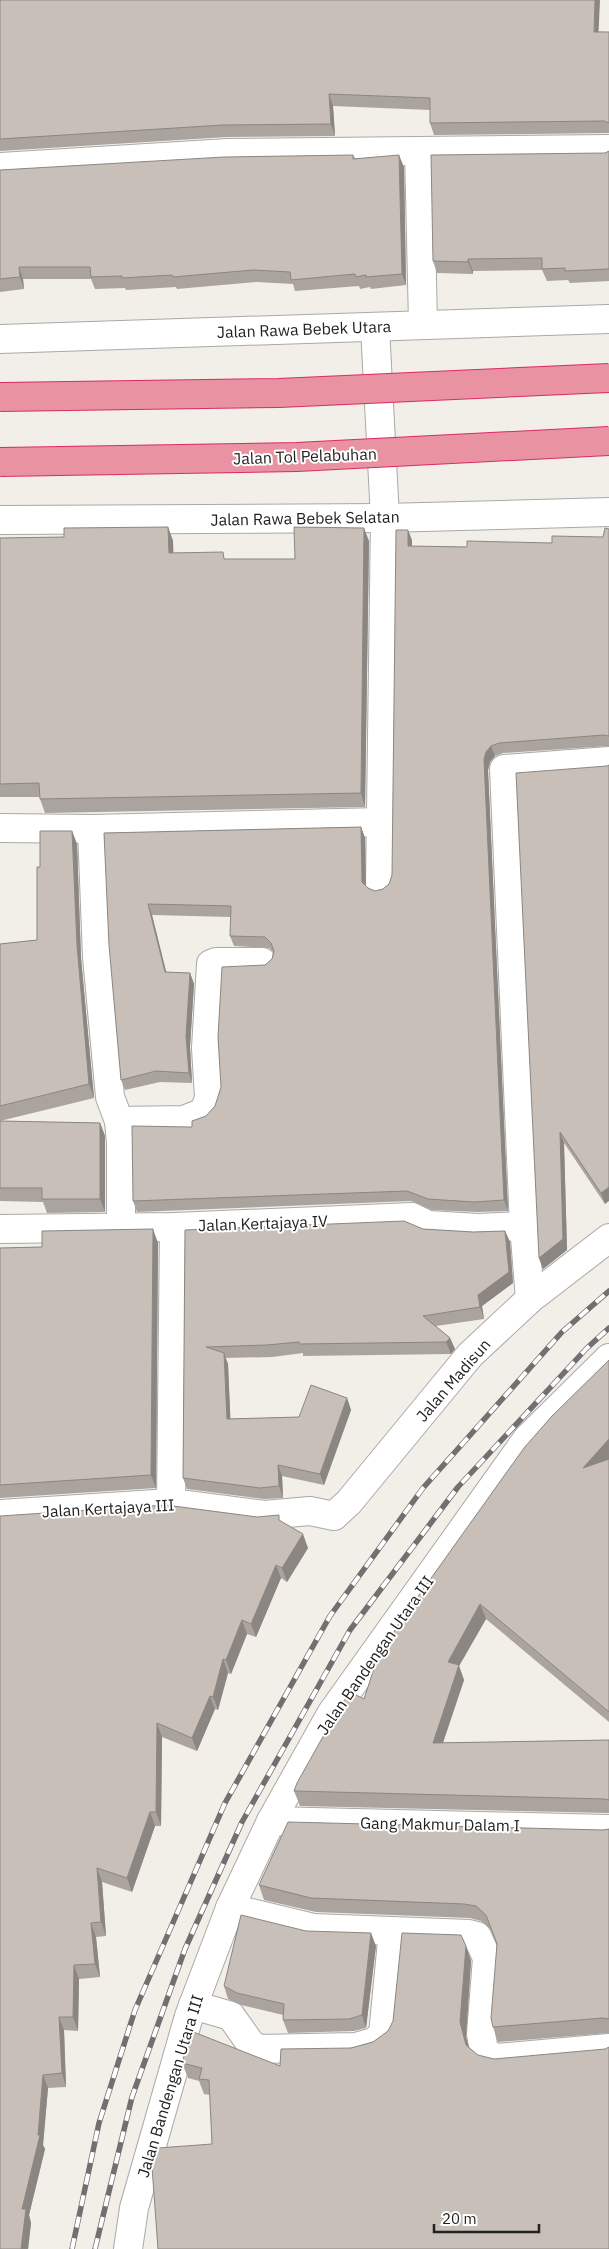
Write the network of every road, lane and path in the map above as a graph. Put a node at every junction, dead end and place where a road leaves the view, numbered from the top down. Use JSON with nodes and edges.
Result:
{"nodes":[{"id":1,"x":609,"y":149,"type":"edge"},
{"id":2,"x":419,"y":151,"type":"junction"},
{"id":3,"x":0,"y":167,"type":"edge"},
{"id":4,"x":609,"y":319,"type":"edge"},
{"id":5,"x":423,"y":324,"type":"junction"},
{"id":6,"x":375,"y":327,"type":"junction"},
{"id":7,"x":0,"y":339,"type":"edge"},
{"id":8,"x":609,"y":378,"type":"edge"},
{"id":9,"x":0,"y":397,"type":"edge"},
{"id":10,"x":609,"y":441,"type":"edge"},
{"id":11,"x":0,"y":462,"type":"edge"},
{"id":12,"x":609,"y":512,"type":"edge"},
{"id":13,"x":385,"y":518,"type":"junction"},
{"id":14,"x":0,"y":520,"type":"edge"},
{"id":15,"x":609,"y":761,"type":"edge"},
{"id":16,"x":381,"y":822,"type":"junction"},
{"id":17,"x":0,"y":828,"type":"edge"},
{"id":18,"x":92,"y":829,"type":"junction"},
{"id":19,"x":380,"y":886,"type":"dead end"},
{"id":20,"x":262,"y":962,"type":"dead end"},
{"id":21,"x":119,"y":1120,"type":"junction"},
{"id":22,"x":524,"y":1226,"type":"junction"},
{"id":23,"x":174,"y":1227,"type":"junction"},
{"id":24,"x":121,"y":1228,"type":"junction"},
{"id":25,"x":0,"y":1229,"type":"edge"},
{"id":26,"x":609,"y":1238,"type":"edge"},
{"id":27,"x":530,"y":1299,"type":"junction"},
{"id":28,"x":609,"y":1358,"type":"edge"},
{"id":29,"x":171,"y":1503,"type":"junction"},
{"id":30,"x":0,"y":1514,"type":"edge"},
{"id":31,"x":334,"y":1516,"type":"joint"},
{"id":32,"x":271,"y":1821,"type":"junction"},
{"id":33,"x":609,"y":1829,"type":"edge"},
{"id":34,"x":230,"y":1908,"type":"junction"},
{"id":35,"x":393,"y":1931,"type":"junction"},
{"id":36,"x":193,"y":2005,"type":"junction"},
{"id":37,"x":609,"y":2048,"type":"edge"},
{"id":38,"x":128,"y":2249,"type":"edge"}],
"edges":[{"from":1,"to":2,"type":"street"},
{"from":2,"to":3,"type":"street"},
{"from":2,"to":5,"type":"street"},
{"from":4,"to":5,"type":"street","name":"Jalan Rawa Bebek Utara"},
{"from":5,"to":6,"type":"street","name":"Jalan Rawa Bebek Utara"},
{"from":6,"to":7,"type":"street","name":"Jalan Rawa Bebek Utara"},
{"from":6,"to":13,"type":"street"},
{"from":8,"to":9,"type":"highway","bridge":true},
{"from":10,"to":11,"type":"highway","name":"Jalan Tol Pelabuhan","bridge":true},
{"from":12,"to":13,"type":"street","name":"Jalan Rawa Bebek Selatan"},
{"from":13,"to":14,"type":"street","name":"Jalan Rawa Bebek Selatan"},
{"from":13,"to":16,"type":"street"},
{"from":15,"to":22,"type":"street"},
{"from":16,"to":18,"type":"street"},
{"from":16,"to":19,"type":"street"},
{"from":17,"to":18,"type":"street"},
{"from":18,"to":21,"type":"street"},
{"from":20,"to":21,"type":"street"},
{"from":21,"to":24,"type":"street"},
{"from":22,"to":23,"type":"street","name":"Jalan Kertajaya IV"},
{"from":22,"to":27,"type":"street"},
{"from":23,"to":24,"type":"street","name":"Jalan Kertajaya IV"},
{"from":23,"to":29,"type":"street"},
{"from":24,"to":25,"type":"street","name":"Jalan Kertajaya IV"},
{"from":26,"to":27,"type":"street","name":"Jalan Madisun"},
{"from":27,"to":31,"type":"street","name":"Jalan Madisun"},
{"from":28,"to":32,"type":"street","name":"Jalan Bandengan Utara III"},
{"from":29,"to":30,"type":"street","name":"Jalan Kertajaya III"},
{"from":29,"to":31,"type":"street","name":"Jalan Kertajaya III"},
{"from":32,"to":33,"type":"street","name":"Gang Makmur Dalam I"},
{"from":32,"to":34,"type":"street","name":"Jalan Bandengan Utara III"},
{"from":34,"to":35,"type":"street"},
{"from":34,"to":36,"type":"street","name":"Jalan Bandengan Utara III"},
{"from":35,"to":36,"type":"street"},
{"from":35,"to":37,"type":"street"},
{"from":36,"to":38,"type":"street","name":"Jalan Bandengan Utara III"}]}
